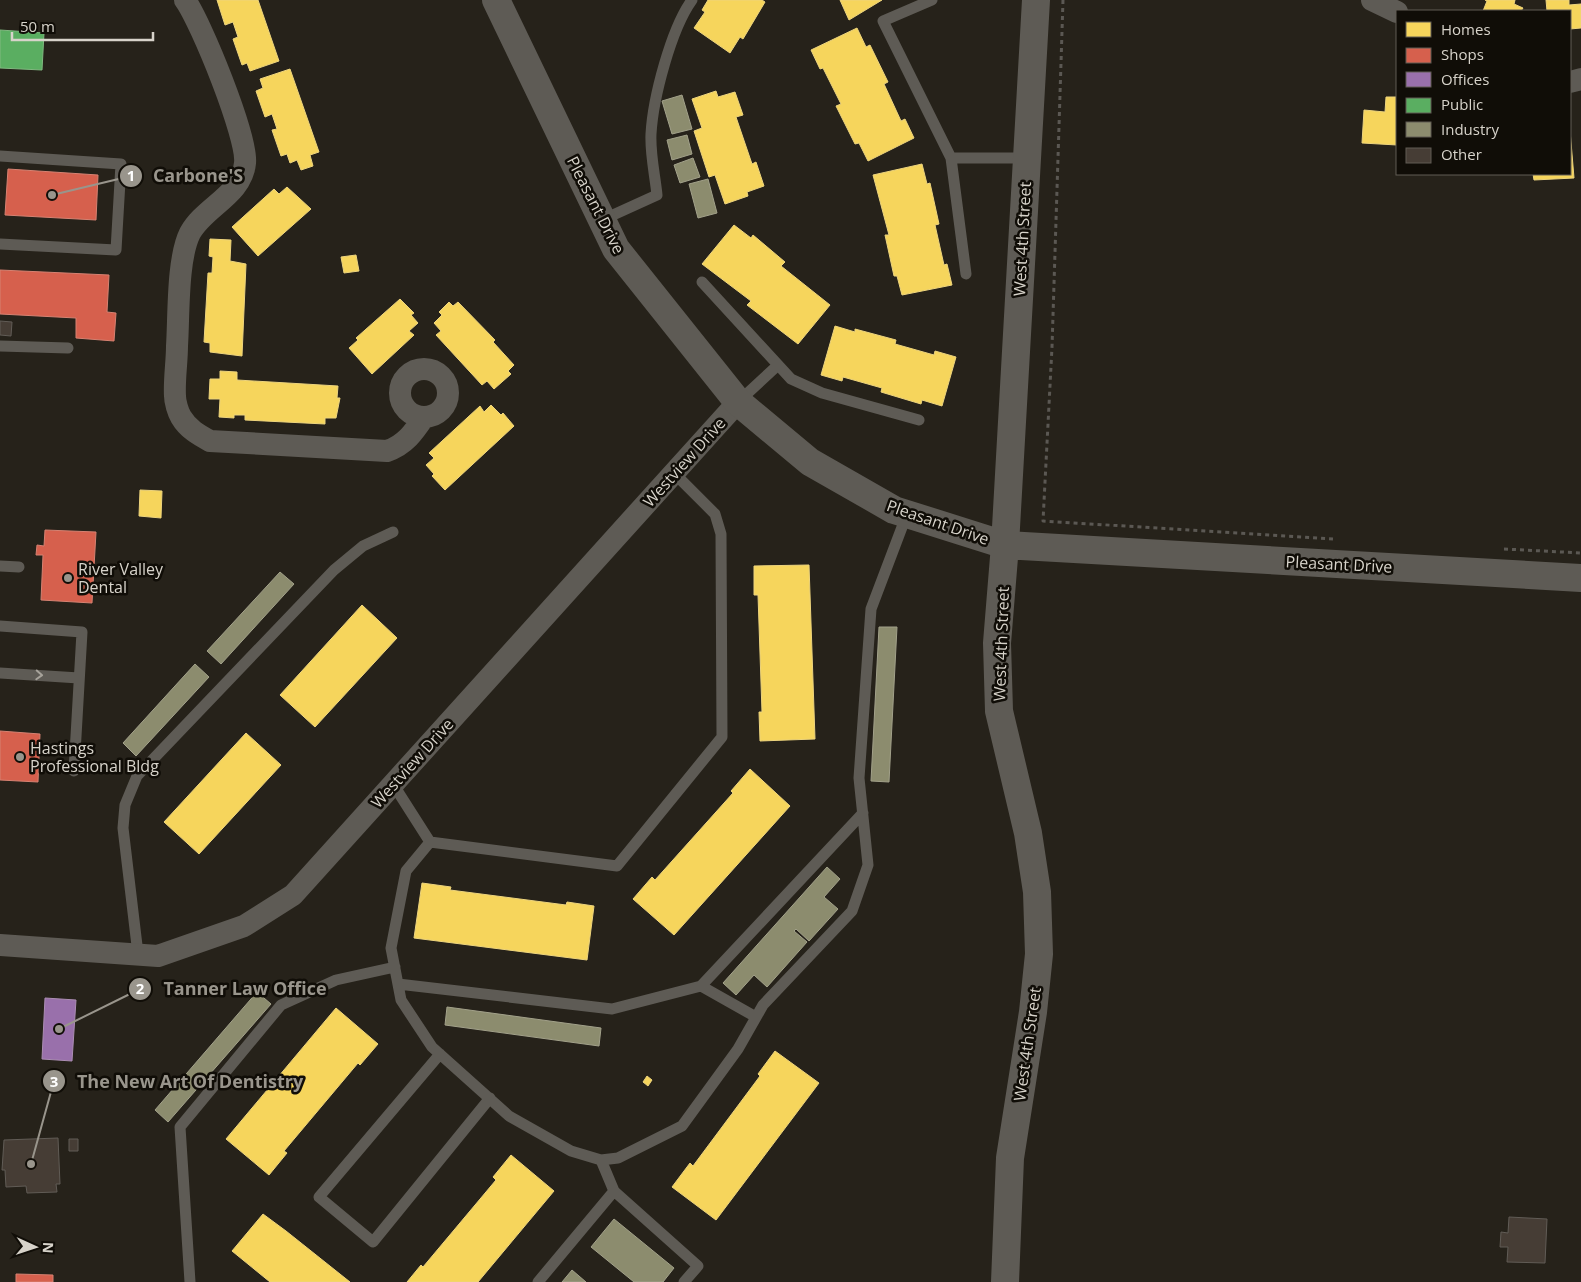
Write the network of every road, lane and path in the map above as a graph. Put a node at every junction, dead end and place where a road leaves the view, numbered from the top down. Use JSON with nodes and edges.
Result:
{"nodes":[{"id":1,"x":185,"y":0,"type":"edge"},
{"id":2,"x":496,"y":0,"type":"edge"},
{"id":3,"x":692,"y":0,"type":"edge"},
{"id":4,"x":932,"y":0,"type":"edge"},
{"id":5,"x":1063,"y":0,"type":"edge"},
{"id":6,"x":1372,"y":0,"type":"edge"},
{"id":7,"x":1031,"y":1,"type":"edge"},
{"id":8,"x":1398,"y":8,"type":"edge"},
{"id":9,"x":0,"y":156,"type":"edge"},
{"id":10,"x":951,"y":158,"type":"junction"},
{"id":11,"x":1026,"y":158,"type":"junction"},
{"id":12,"x":602,"y":220,"type":"junction"},
{"id":13,"x":0,"y":244,"type":"edge"},
{"id":14,"x":966,"y":274,"type":"dead end"},
{"id":15,"x":702,"y":282,"type":"dead end"},
{"id":16,"x":0,"y":346,"type":"edge"},
{"id":17,"x":68,"y":348,"type":"dead end"},
{"id":18,"x":778,"y":365,"type":"junction"},
{"id":19,"x":738,"y":402,"type":"junction"},
{"id":20,"x":424,"y":417,"type":"dead end"},
{"id":21,"x":919,"y":420,"type":"dead end"},
{"id":22,"x":674,"y":474,"type":"junction"},
{"id":23,"x":907,"y":514,"type":"junction"},
{"id":24,"x":393,"y":532,"type":"dead end"},
{"id":25,"x":1342,"y":539,"type":"dead end"},
{"id":26,"x":1005,"y":545,"type":"junction"},
{"id":27,"x":0,"y":566,"type":"edge"},
{"id":28,"x":19,"y":567,"type":"dead end"},
{"id":29,"x":1581,"y":578,"type":"edge"},
{"id":30,"x":0,"y":626,"type":"edge"},
{"id":31,"x":0,"y":673,"type":"edge"},
{"id":32,"x":79,"y":678,"type":"junction"},
{"id":33,"x":74,"y":771,"type":"dead end"},
{"id":34,"x":393,"y":784,"type":"junction"},
{"id":35,"x":863,"y":813,"type":"junction"},
{"id":36,"x":430,"y":842,"type":"junction"},
{"id":37,"x":0,"y":945,"type":"edge"},
{"id":38,"x":138,"y":954,"type":"junction"},
{"id":39,"x":395,"y":967,"type":"junction"},
{"id":40,"x":398,"y":984,"type":"junction"},
{"id":41,"x":701,"y":986,"type":"junction"},
{"id":42,"x":756,"y":1017,"type":"junction"},
{"id":43,"x":440,"y":1054,"type":"junction"},
{"id":44,"x":490,"y":1098,"type":"junction"},
{"id":45,"x":602,"y":1160,"type":"junction"},
{"id":46,"x":614,"y":1191,"type":"junction"},
{"id":47,"x":190,"y":1282,"type":"edge"},
{"id":48,"x":538,"y":1282,"type":"edge"},
{"id":49,"x":684,"y":1282,"type":"edge"},
{"id":50,"x":1005,"y":1282,"type":"edge"}],
"edges":[{"from":1,"to":20,"type":"street"},
{"from":2,"to":12,"type":"street","name":"Pleasant Drive"},
{"from":3,"to":12,"type":"lane"},
{"from":4,"to":10,"type":"lane"},
{"from":5,"to":25,"type":"path"},
{"from":6,"to":8,"type":"street"},
{"from":7,"to":11,"type":"street","name":"West 4th Street"},
{"from":9,"to":13,"type":"lane"},
{"from":10,"to":11,"type":"lane"},
{"from":10,"to":14,"type":"lane"},
{"from":11,"to":26,"type":"street","name":"West 4th Street"},
{"from":12,"to":19,"type":"street","name":"Pleasant Drive"},
{"from":15,"to":18,"type":"lane"},
{"from":16,"to":17,"type":"lane"},
{"from":18,"to":19,"type":"lane"},
{"from":18,"to":21,"type":"lane"},
{"from":19,"to":22,"type":"street","name":"Westview Drive"},
{"from":19,"to":23,"type":"street","name":"Pleasant Drive"},
{"from":22,"to":34,"type":"street","name":"Westview Drive"},
{"from":22,"to":36,"type":"lane"},
{"from":23,"to":26,"type":"street","name":"Pleasant Drive"},
{"from":23,"to":35,"type":"lane"},
{"from":24,"to":38,"type":"lane"},
{"from":26,"to":29,"type":"street","name":"Pleasant Drive"},
{"from":26,"to":50,"type":"street","name":"West 4th Street"},
{"from":27,"to":28,"type":"lane"},
{"from":30,"to":32,"type":"lane"},
{"from":31,"to":32,"type":"lane","one_way":true},
{"from":32,"to":33,"type":"lane"},
{"from":34,"to":36,"type":"lane"},
{"from":34,"to":38,"type":"street","name":"Westview Drive"},
{"from":35,"to":41,"type":"lane"},
{"from":35,"to":42,"type":"lane"},
{"from":36,"to":39,"type":"lane"},
{"from":37,"to":38,"type":"street","name":"Westview Drive"},
{"from":39,"to":40,"type":"lane"},
{"from":39,"to":47,"type":"lane"},
{"from":40,"to":41,"type":"lane"},
{"from":40,"to":43,"type":"lane"},
{"from":41,"to":42,"type":"lane"},
{"from":42,"to":45,"type":"lane"},
{"from":43,"to":44,"type":"lane"},
{"from":43,"to":44,"type":"lane"},
{"from":44,"to":45,"type":"lane"},
{"from":45,"to":46,"type":"lane"},
{"from":46,"to":48,"type":"lane"},
{"from":46,"to":49,"type":"lane"}]}
